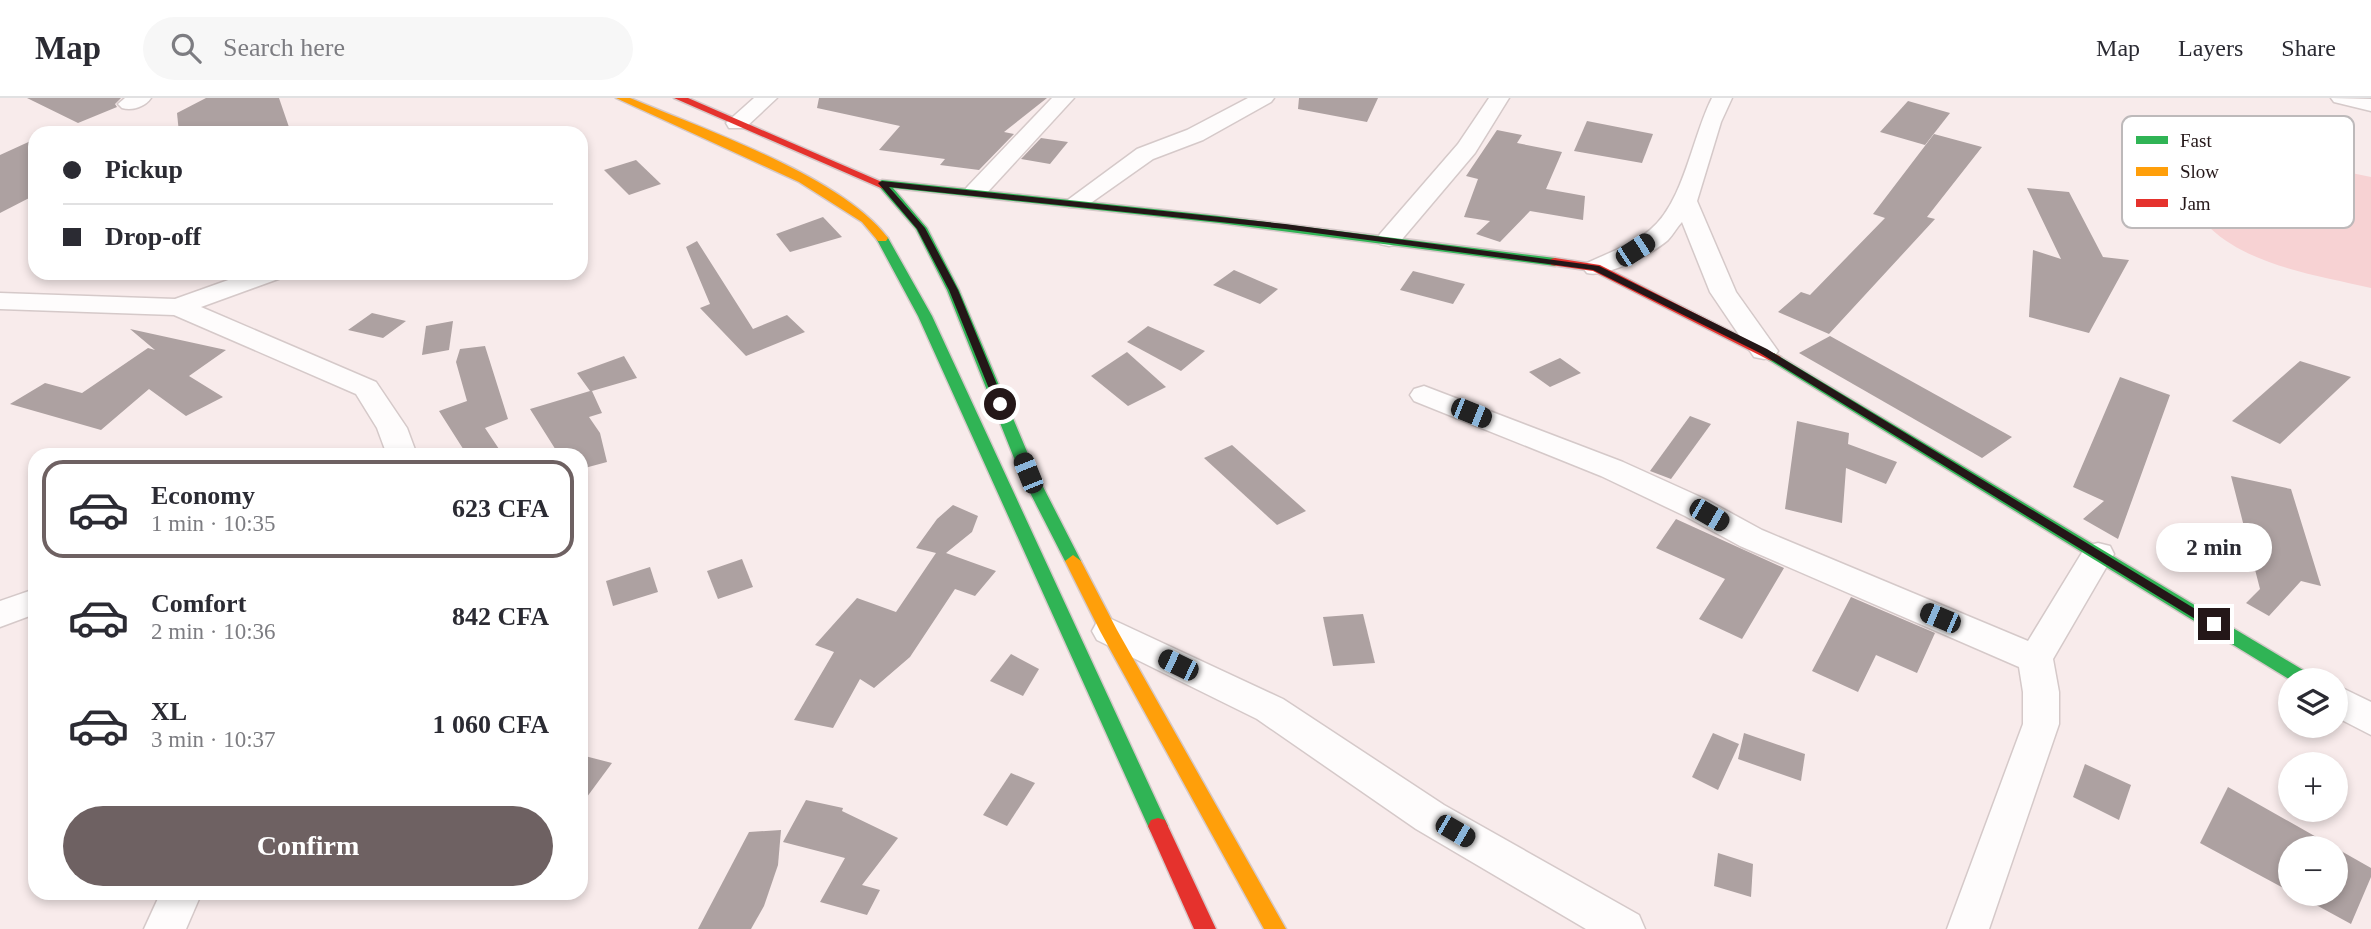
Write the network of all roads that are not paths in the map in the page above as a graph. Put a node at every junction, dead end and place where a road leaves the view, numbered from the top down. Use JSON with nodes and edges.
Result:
{"nodes":[{"id":1,"x":621,"y":98,"type":"edge"},
{"id":2,"x":679,"y":98,"type":"edge"},
{"id":3,"x":767,"y":98,"type":"edge"},
{"id":4,"x":1064,"y":98,"type":"edge"},
{"id":5,"x":1264,"y":98,"type":"edge"},
{"id":6,"x":1722,"y":98,"type":"edge"},
{"id":7,"x":2341,"y":98,"type":"edge"},
{"id":8,"x":1487,"y":102,"type":"edge"},
{"id":9,"x":2371,"y":105,"type":"edge"},
{"id":10,"x":737,"y":123,"type":"junction"},
{"id":11,"x":882,"y":183,"type":"junction"},
{"id":12,"x":976,"y":191,"type":"junction"},
{"id":13,"x":1685,"y":201,"type":"junction"},
{"id":14,"x":1077,"y":202,"type":"junction"},
{"id":15,"x":1389,"y":239,"type":"junction"},
{"id":16,"x":1596,"y":268,"type":"junction"},
{"id":17,"x":252,"y":280,"type":"edge"},
{"id":18,"x":0,"y":301,"type":"edge"},
{"id":19,"x":177,"y":307,"type":"junction"},
{"id":20,"x":1764,"y":351,"type":"junction"},
{"id":21,"x":1424,"y":394,"type":"dead end"},
{"id":22,"x":399,"y":448,"type":"edge"},
{"id":23,"x":2098,"y":554,"type":"junction"},
{"id":24,"x":28,"y":604,"type":"edge"},
{"id":25,"x":0,"y":614,"type":"edge"},
{"id":26,"x":1110,"y":631,"type":"junction"},
{"id":27,"x":2035,"y":659,"type":"junction"},
{"id":28,"x":2286,"y":668,"type":"edge"},
{"id":29,"x":2348,"y":706,"type":"edge"},
{"id":30,"x":2371,"y":720,"type":"edge"},
{"id":31,"x":178,"y":900,"type":"edge"},
{"id":32,"x":165,"y":929,"type":"edge"},
{"id":33,"x":1205,"y":929,"type":"edge"},
{"id":34,"x":1275,"y":929,"type":"edge"},
{"id":35,"x":1624,"y":929,"type":"edge"},
{"id":36,"x":1968,"y":929,"type":"edge"}],
"edges":[{"from":1,"to":33,"type":"main road"},
{"from":2,"to":10,"type":"main road"},
{"from":3,"to":10,"type":"street"},
{"from":4,"to":12,"type":"street"},
{"from":5,"to":14,"type":"street"},
{"from":6,"to":13,"type":"street"},
{"from":7,"to":9,"type":"street"},
{"from":8,"to":15,"type":"street"},
{"from":10,"to":11,"type":"main road"},
{"from":11,"to":12,"type":"main road"},
{"from":11,"to":26,"type":"main road"},
{"from":12,"to":14,"type":"main road"},
{"from":13,"to":16,"type":"street"},
{"from":13,"to":20,"type":"street"},
{"from":14,"to":15,"type":"main road"},
{"from":15,"to":16,"type":"main road"},
{"from":16,"to":20,"type":"main road"},
{"from":17,"to":19,"type":"street"},
{"from":18,"to":19,"type":"street"},
{"from":19,"to":22,"type":"street"},
{"from":20,"to":23,"type":"main road"},
{"from":21,"to":27,"type":"street"},
{"from":23,"to":27,"type":"street"},
{"from":23,"to":28,"type":"main road"},
{"from":24,"to":25,"type":"street"},
{"from":26,"to":34,"type":"main road"},
{"from":26,"to":35,"type":"street"},
{"from":27,"to":36,"type":"street"},
{"from":29,"to":30,"type":"street"},
{"from":31,"to":32,"type":"street"}]}
